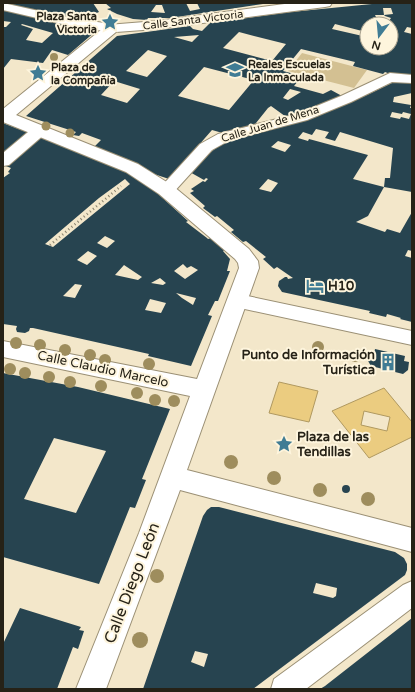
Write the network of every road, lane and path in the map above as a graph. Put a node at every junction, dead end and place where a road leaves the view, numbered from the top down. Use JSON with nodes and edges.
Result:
{"nodes":[{"id":1,"x":325,"y":3,"type":"edge"},
{"id":2,"x":3,"y":6,"type":"edge"},
{"id":3,"x":109,"y":31,"type":"junction"},
{"id":4,"x":412,"y":79,"type":"edge"},
{"id":5,"x":4,"y":116,"type":"edge"},
{"id":6,"x":40,"y":130,"type":"junction"},
{"id":7,"x":3,"y":161,"type":"edge"},
{"id":8,"x":121,"y":186,"type":"dead end"},
{"id":9,"x":166,"y":190,"type":"junction"},
{"id":10,"x":50,"y":245,"type":"dead end"},
{"id":11,"x":238,"y":301,"type":"junction"},
{"id":12,"x":412,"y":338,"type":"edge"},
{"id":13,"x":3,"y":349,"type":"edge"},
{"id":14,"x":204,"y":390,"type":"junction"},
{"id":15,"x":172,"y":477,"type":"junction"},
{"id":16,"x":412,"y":540,"type":"edge"},
{"id":17,"x":412,"y":593,"type":"edge"},
{"id":18,"x":91,"y":689,"type":"edge"},
{"id":19,"x":284,"y":689,"type":"edge"}],
"edges":[{"from":1,"to":3,"type":"street","name":"Calle Santa Victoria"},
{"from":2,"to":3,"type":"street"},
{"from":3,"to":5,"type":"street"},
{"from":4,"to":9,"type":"street","name":"Calle Juan de Mena"},
{"from":5,"to":6,"type":"street"},
{"from":6,"to":7,"type":"street"},
{"from":6,"to":9,"type":"street"},
{"from":8,"to":10,"type":"path"},
{"from":9,"to":11,"type":"street"},
{"from":11,"to":12,"type":"street"},
{"from":11,"to":14,"type":"street"},
{"from":13,"to":14,"type":"street","name":"Calle Claudio Marcelo"},
{"from":14,"to":15,"type":"street"},
{"from":15,"to":16,"type":"street"},
{"from":15,"to":18,"type":"street","name":"Calle Diego León"},
{"from":17,"to":19,"type":"street"}]}
